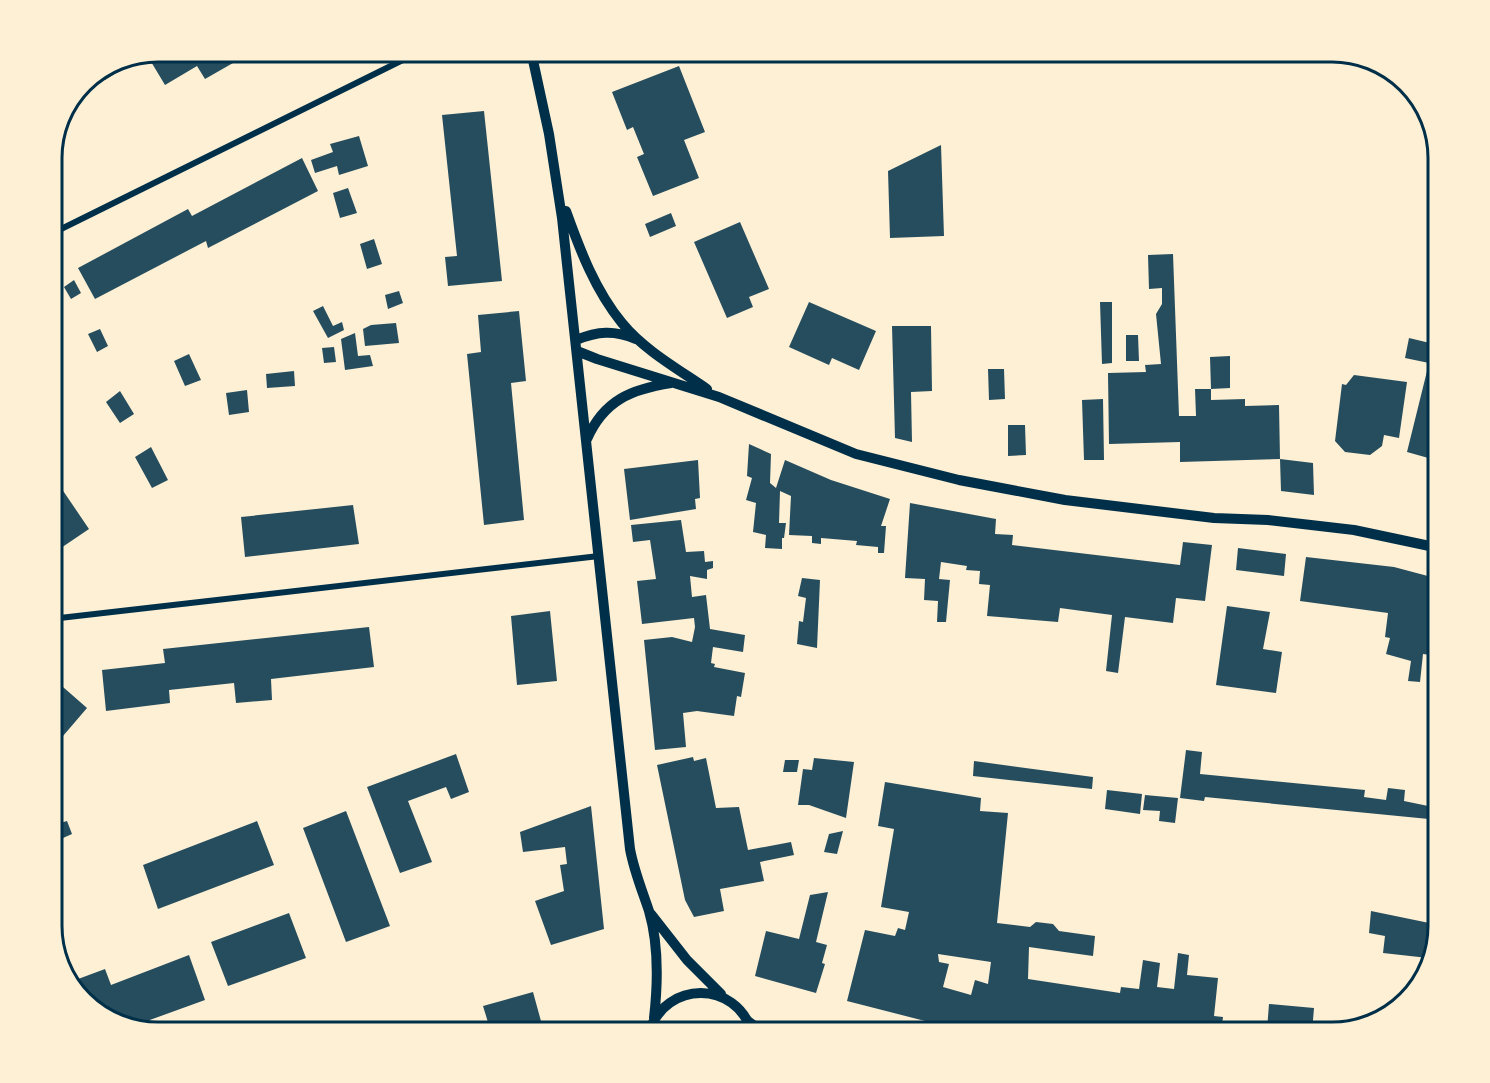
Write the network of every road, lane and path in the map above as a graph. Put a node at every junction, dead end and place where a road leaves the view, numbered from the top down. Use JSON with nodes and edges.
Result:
{"nodes":[{"id":1,"x":399,"y":62,"type":"edge"},
{"id":2,"x":533,"y":62,"type":"edge"},
{"id":3,"x":559,"y":191,"type":"junction"},
{"id":4,"x":62,"y":229,"type":"edge"},
{"id":5,"x":639,"y":340,"type":"junction"},
{"id":6,"x":577,"y":345,"type":"junction"},
{"id":7,"x":676,"y":382,"type":"junction"},
{"id":8,"x":719,"y":398,"type":"junction"},
{"id":9,"x":587,"y":439,"type":"junction"},
{"id":10,"x":1428,"y":546,"type":"edge"},
{"id":11,"x":599,"y":556,"type":"junction"},
{"id":12,"x":62,"y":618,"type":"edge"},
{"id":13,"x":648,"y":911,"type":"junction"},
{"id":14,"x":725,"y":998,"type":"junction"},
{"id":15,"x":746,"y":1017,"type":"junction"},
{"id":16,"x":654,"y":1018,"type":"junction"},
{"id":17,"x":653,"y":1022,"type":"edge"},
{"id":18,"x":748,"y":1022,"type":"edge"},
{"id":19,"x":753,"y":1022,"type":"edge"}],
"edges":[{"from":1,"to":4,"type":"street"},
{"from":2,"to":3,"type":"street"},
{"from":3,"to":5,"type":"street"},
{"from":3,"to":6,"type":"street"},
{"from":5,"to":6,"type":"street"},
{"from":5,"to":8,"type":"street"},
{"from":6,"to":7,"type":"street"},
{"from":6,"to":9,"type":"street"},
{"from":7,"to":8,"type":"street"},
{"from":7,"to":9,"type":"street"},
{"from":8,"to":10,"type":"street"},
{"from":9,"to":11,"type":"street"},
{"from":11,"to":12,"type":"street"},
{"from":11,"to":13,"type":"street"},
{"from":13,"to":14,"type":"street"},
{"from":13,"to":16,"type":"street"},
{"from":14,"to":15,"type":"street"},
{"from":14,"to":16,"type":"street"},
{"from":15,"to":18,"type":"street"},
{"from":15,"to":19,"type":"street"},
{"from":16,"to":17,"type":"street"}]}
